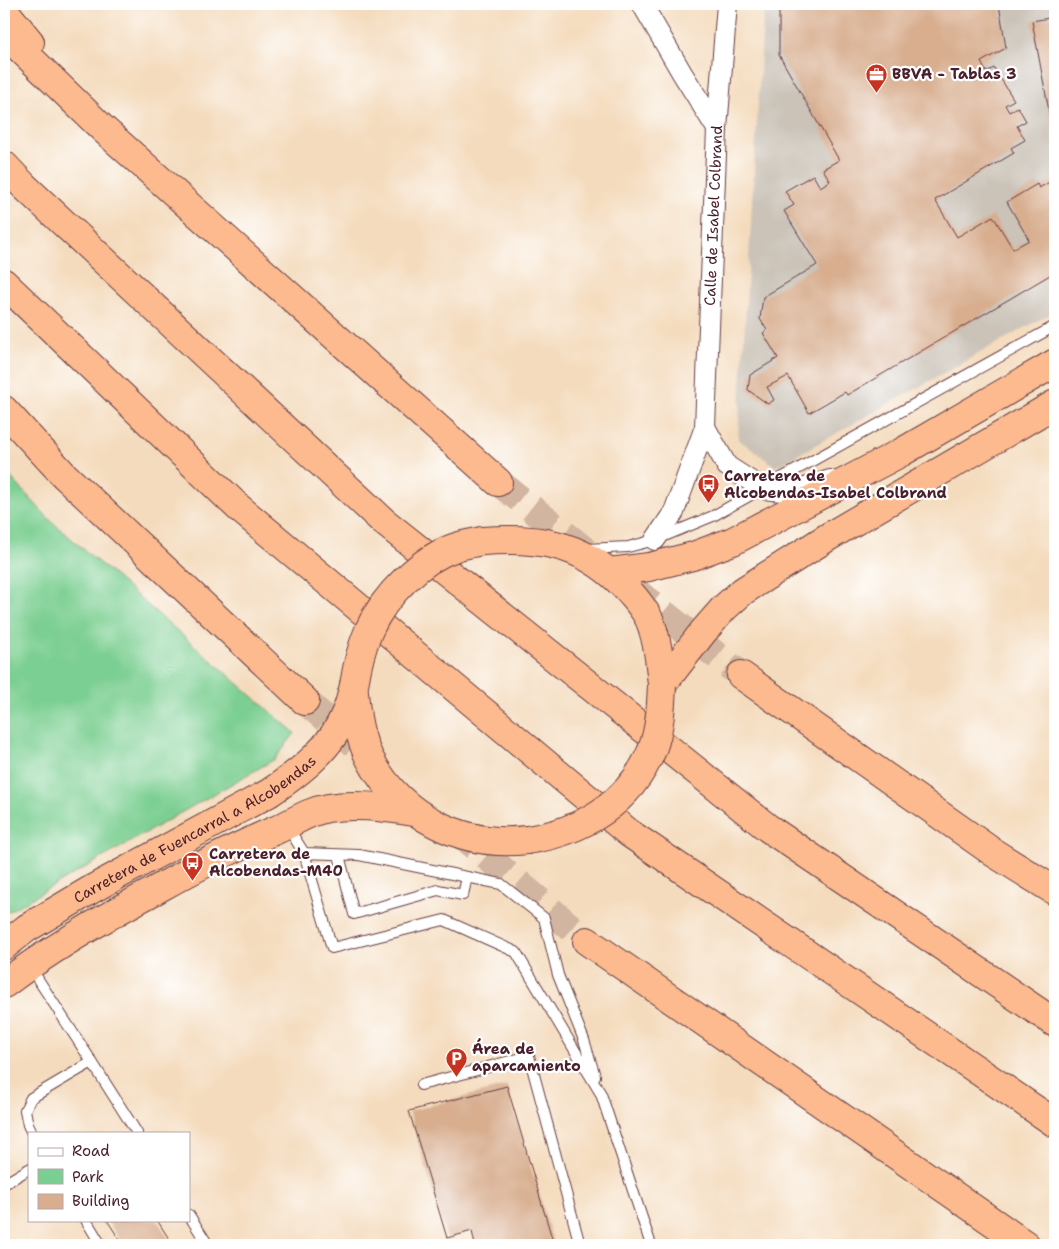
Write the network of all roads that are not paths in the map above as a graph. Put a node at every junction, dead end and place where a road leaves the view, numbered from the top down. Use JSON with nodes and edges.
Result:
{"nodes":[{"id":1,"x":642,"y":4,"type":"edge"},
{"id":2,"x":727,"y":4,"type":"edge"},
{"id":3,"x":4,"y":10,"type":"edge"},
{"id":4,"x":4,"y":32,"type":"edge"},
{"id":5,"x":102,"y":128,"type":"junction"},
{"id":6,"x":717,"y":129,"type":"junction"},
{"id":7,"x":4,"y":165,"type":"edge"},
{"id":8,"x":4,"y":283,"type":"edge"},
{"id":9,"x":1055,"y":326,"type":"edge"},
{"id":10,"x":1055,"y":363,"type":"edge"},
{"id":11,"x":1055,"y":404,"type":"edge"},
{"id":12,"x":4,"y":410,"type":"edge"},
{"id":13,"x":706,"y":427,"type":"junction"},
{"id":14,"x":902,"y":452,"type":"junction"},
{"id":15,"x":498,"y":482,"type":"tunnel mouth"},
{"id":16,"x":763,"y":489,"type":"junction"},
{"id":17,"x":655,"y":540,"type":"junction"},
{"id":18,"x":572,"y":549,"type":"junction"},
{"id":19,"x":610,"y":572,"type":"junction"},
{"id":20,"x":741,"y":675,"type":"tunnel mouth"},
{"id":21,"x":354,"y":685,"type":"junction"},
{"id":22,"x":662,"y":685,"type":"junction"},
{"id":23,"x":304,"y":701,"type":"tunnel mouth"},
{"id":24,"x":415,"y":812,"type":"junction"},
{"id":25,"x":287,"y":825,"type":"junction"},
{"id":26,"x":304,"y":853,"type":"junction"},
{"id":27,"x":339,"y":855,"type":"junction"},
{"id":28,"x":467,"y":877,"type":"junction"},
{"id":29,"x":1055,"y":891,"type":"edge"},
{"id":30,"x":16,"y":934,"type":"edge"},
{"id":31,"x":587,"y":941,"type":"tunnel mouth"},
{"id":32,"x":4,"y":946,"type":"edge"},
{"id":33,"x":30,"y":966,"type":"junction"},
{"id":34,"x":4,"y":984,"type":"edge"},
{"id":35,"x":1055,"y":1024,"type":"edge"},
{"id":36,"x":92,"y":1062,"type":"junction"},
{"id":37,"x":421,"y":1085,"type":"dead end"},
{"id":38,"x":601,"y":1094,"type":"junction"},
{"id":39,"x":1055,"y":1123,"type":"edge"},
{"id":40,"x":32,"y":1132,"type":"edge"},
{"id":41,"x":136,"y":1132,"type":"edge"},
{"id":42,"x":28,"y":1170,"type":"edge"},
{"id":43,"x":4,"y":1184,"type":"edge"},
{"id":44,"x":190,"y":1217,"type":"edge"},
{"id":45,"x":87,"y":1222,"type":"edge"},
{"id":46,"x":101,"y":1245,"type":"edge"},
{"id":47,"x":208,"y":1245,"type":"edge"},
{"id":48,"x":580,"y":1245,"type":"edge"},
{"id":49,"x":651,"y":1245,"type":"edge"},
{"id":50,"x":1026,"y":1245,"type":"edge"}],
"edges":[{"from":1,"to":6,"type":"street"},
{"from":2,"to":6,"type":"street","name":"Calle de Isabel Colbrand"},
{"from":3,"to":5,"type":"highway"},
{"from":4,"to":5,"type":"highway"},
{"from":5,"to":15,"type":"highway"},
{"from":6,"to":13,"type":"street","name":"Calle de Isabel Colbrand"},
{"from":7,"to":35,"type":"highway"},
{"from":8,"to":39,"type":"highway"},
{"from":9,"to":16,"type":"lane"},
{"from":10,"to":14,"type":"highway"},
{"from":11,"to":22,"type":"highway"},
{"from":12,"to":23,"type":"highway"},
{"from":13,"to":16,"type":"street"},
{"from":13,"to":17,"type":"street","name":"Calle de Isabel Colbrand"},
{"from":14,"to":16,"type":"street"},
{"from":14,"to":19,"type":"highway"},
{"from":16,"to":17,"type":"lane"},
{"from":17,"to":18,"type":"lane"},
{"from":18,"to":19,"type":"highway"},
{"from":18,"to":21,"type":"highway","bridge":true},
{"from":19,"to":22,"type":"highway"},
{"from":20,"to":29,"type":"highway"},
{"from":21,"to":24,"type":"highway"},
{"from":21,"to":30,"type":"highway","name":"Carretera de Fuencarral a Alcobendas"},
{"from":22,"to":24,"type":"highway","bridge":true},
{"from":24,"to":25,"type":"highway","name":"Carretera de Fuencarral a Alcobendas"},
{"from":25,"to":26,"type":"lane"},
{"from":25,"to":33,"type":"highway","name":"Carretera de Fuencarral a Alcobendas"},
{"from":26,"to":27,"type":"lane"},
{"from":26,"to":38,"type":"lane"},
{"from":27,"to":28,"type":"lane"},
{"from":27,"to":28,"type":"lane"},
{"from":28,"to":38,"type":"lane"},
{"from":30,"to":32,"type":"highway","name":"Carretera de Fuencarral a Alcobendas"},
{"from":31,"to":50,"type":"highway"},
{"from":33,"to":34,"type":"highway","name":"Carretera de Fuencarral a Alcobendas"},
{"from":33,"to":36,"type":"lane"},
{"from":36,"to":40,"type":"lane"},
{"from":36,"to":41,"type":"lane"},
{"from":37,"to":48,"type":"lane"},
{"from":38,"to":49,"type":"lane"},
{"from":42,"to":43,"type":"lane"},
{"from":44,"to":47,"type":"lane"},
{"from":45,"to":46,"type":"lane"}]}
